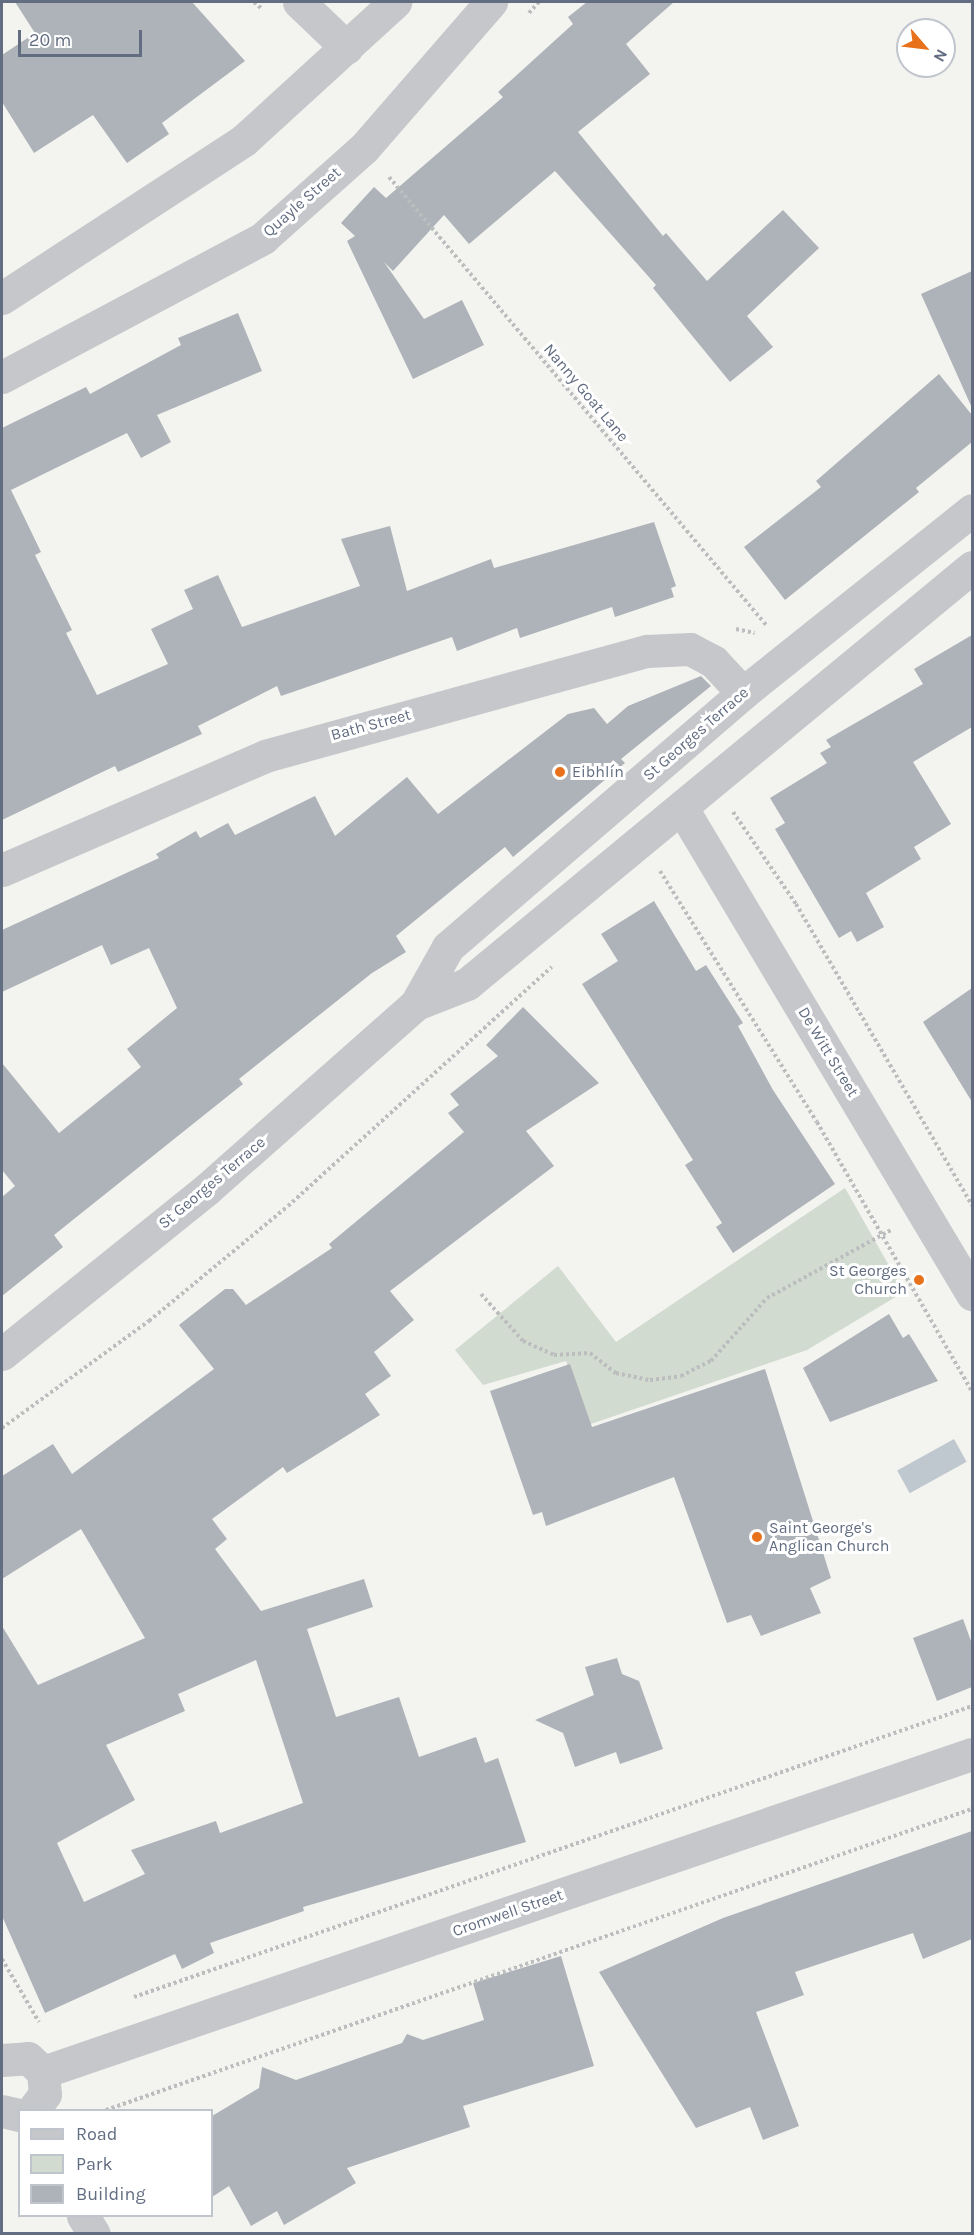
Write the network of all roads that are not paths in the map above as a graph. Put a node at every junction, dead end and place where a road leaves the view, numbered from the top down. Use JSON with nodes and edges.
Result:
{"nodes":[{"id":1,"x":299,"y":2,"type":"edge"},
{"id":2,"x":395,"y":2,"type":"edge"},
{"id":3,"x":491,"y":2,"type":"edge"},
{"id":4,"x":347,"y":48,"type":"junction"},
{"id":5,"x":2,"y":298,"type":"edge"},
{"id":6,"x":2,"y":377,"type":"edge"},
{"id":7,"x":972,"y":510,"type":"edge"},
{"id":8,"x":972,"y":567,"type":"edge"},
{"id":9,"x":743,"y":693,"type":"junction"},
{"id":10,"x":683,"y":810,"type":"junction"},
{"id":11,"x":2,"y":870,"type":"edge"},
{"id":12,"x":416,"y":1004,"type":"junction"},
{"id":13,"x":972,"y":1294,"type":"edge"},
{"id":14,"x":2,"y":1354,"type":"edge"},
{"id":15,"x":972,"y":1754,"type":"edge"},
{"id":16,"x":2,"y":2060,"type":"edge"},
{"id":17,"x":43,"y":2072,"type":"junction"},
{"id":18,"x":34,"y":2109,"type":"edge"},
{"id":19,"x":2,"y":2111,"type":"edge"},
{"id":20,"x":18,"y":2115,"type":"edge"},
{"id":21,"x":84,"y":2217,"type":"edge"},
{"id":22,"x":93,"y":2234,"type":"edge"}],
"edges":[{"from":1,"to":4,"type":"street"},
{"from":2,"to":4,"type":"street"},
{"from":3,"to":6,"type":"street","name":"Quayle Street"},
{"from":4,"to":5,"type":"street"},
{"from":7,"to":9,"type":"street","name":"St Georges Terrace"},
{"from":8,"to":10,"type":"street","name":"St Georges Terrace"},
{"from":9,"to":11,"type":"street","name":"Bath Street"},
{"from":9,"to":12,"type":"street","name":"St Georges Terrace"},
{"from":10,"to":12,"type":"street","name":"St Georges Terrace"},
{"from":10,"to":13,"type":"street","name":"De Witt Street"},
{"from":12,"to":14,"type":"street","name":"St Georges Terrace"},
{"from":15,"to":17,"type":"street","name":"Cromwell Street"},
{"from":16,"to":17,"type":"street"},
{"from":17,"to":18,"type":"street"},
{"from":19,"to":20,"type":"street"},
{"from":21,"to":22,"type":"street"}]}
